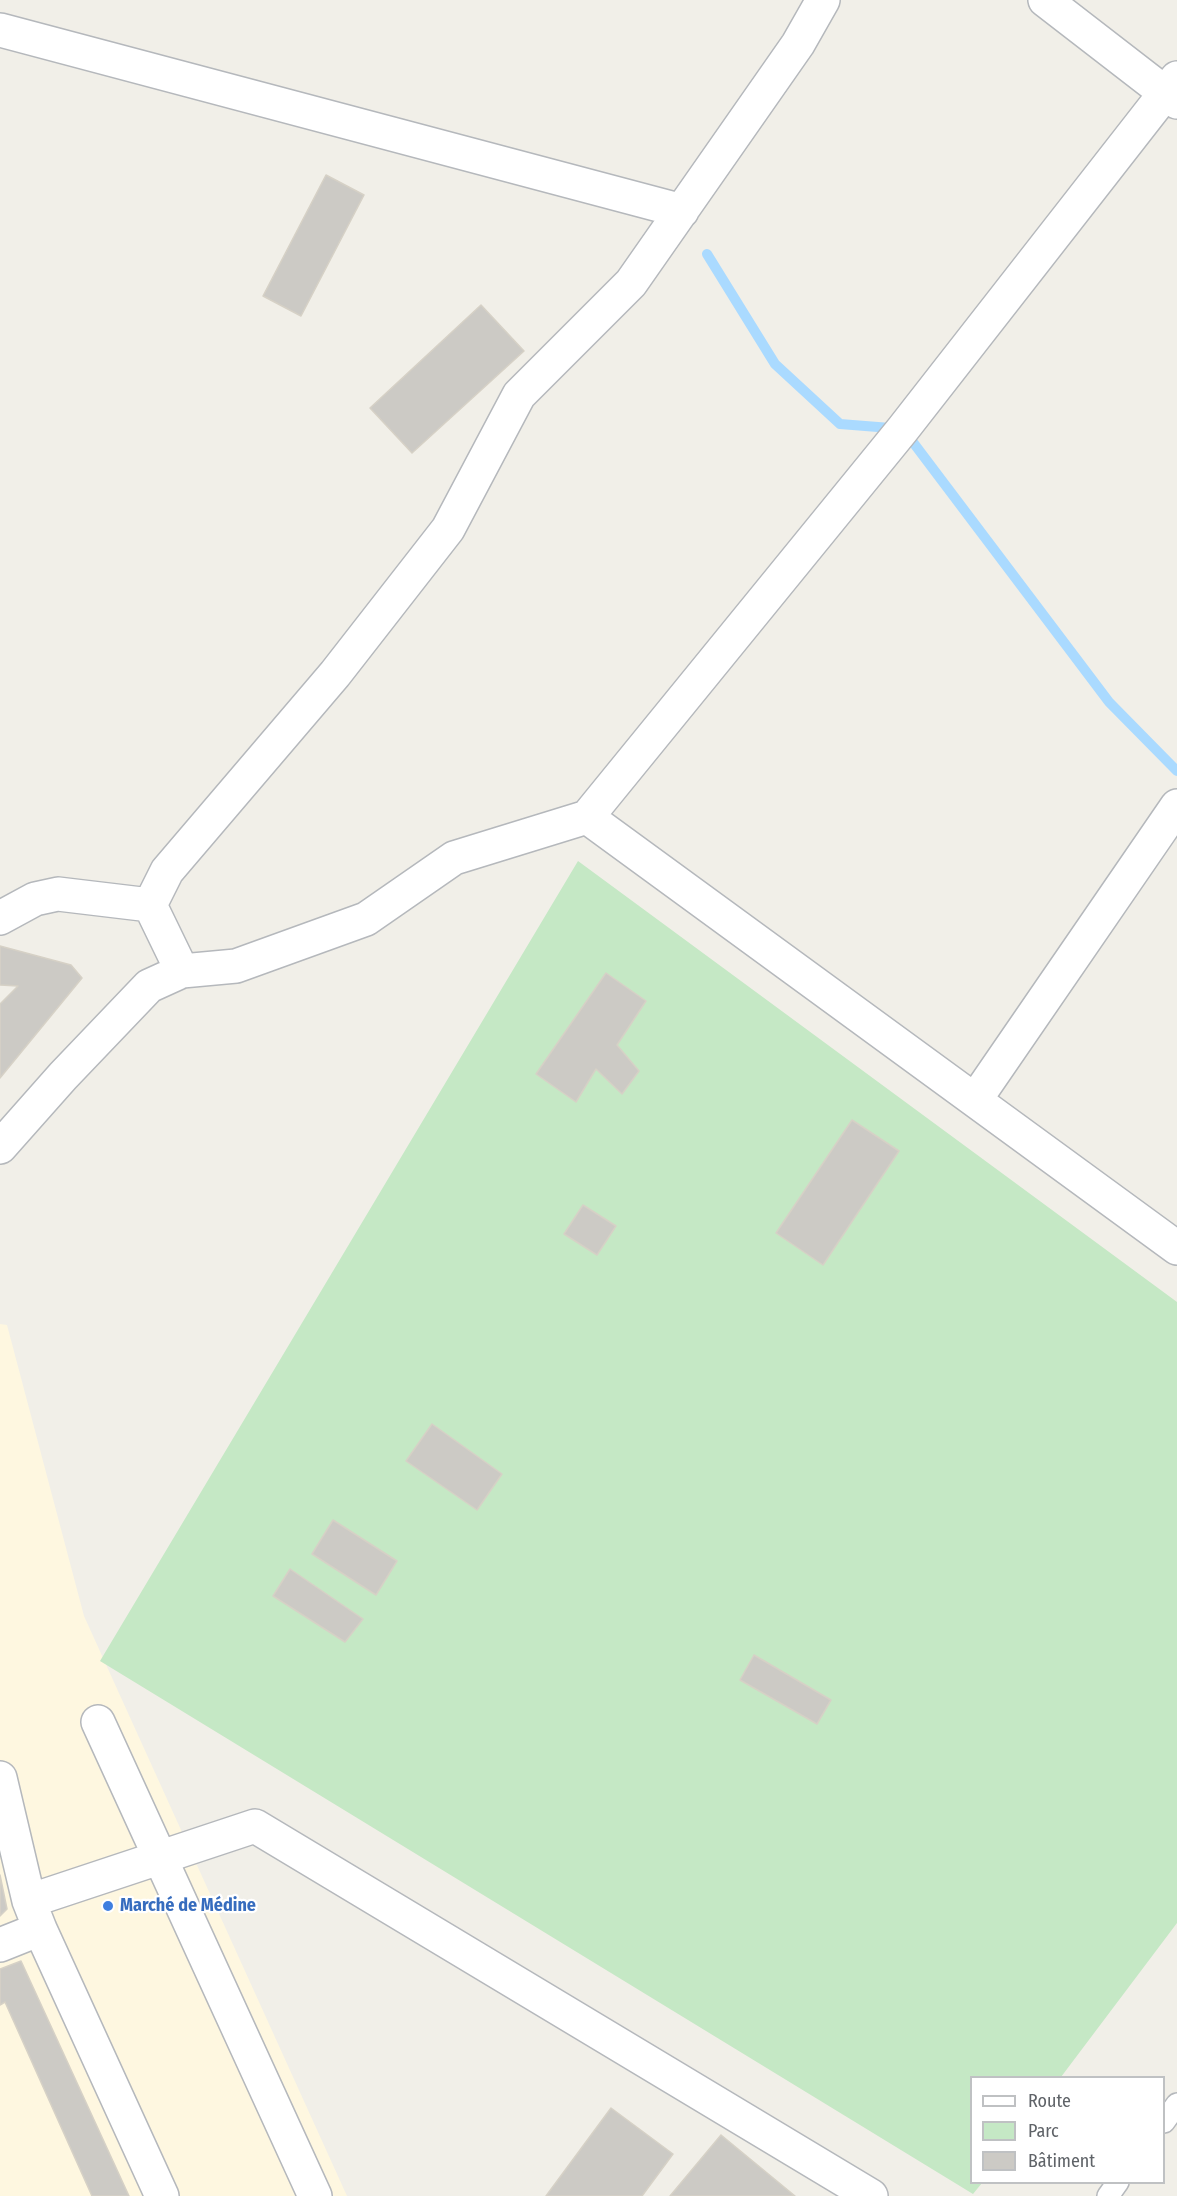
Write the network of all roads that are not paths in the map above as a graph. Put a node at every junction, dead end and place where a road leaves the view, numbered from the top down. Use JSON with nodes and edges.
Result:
{"nodes":[{"id":1,"x":823,"y":0,"type":"edge"},
{"id":2,"x":1045,"y":0,"type":"edge"},
{"id":3,"x":0,"y":30,"type":"edge"},
{"id":4,"x":1173,"y":91,"type":"edge"},
{"id":5,"x":682,"y":211,"type":"junction"},
{"id":6,"x":1177,"y":806,"type":"edge"},
{"id":7,"x":587,"y":817,"type":"junction"},
{"id":8,"x":150,"y":905,"type":"junction"},
{"id":9,"x":0,"y":918,"type":"edge"},
{"id":10,"x":182,"y":971,"type":"junction"},
{"id":11,"x":975,"y":1100,"type":"junction"},
{"id":12,"x":0,"y":1146,"type":"edge"},
{"id":13,"x":1177,"y":1248,"type":"edge"},
{"id":14,"x":98,"y":1722,"type":"dead end"},
{"id":15,"x":0,"y":1778,"type":"edge"},
{"id":16,"x":160,"y":1858,"type":"junction"},
{"id":17,"x":35,"y":1915,"type":"junction"},
{"id":18,"x":0,"y":1945,"type":"edge"},
{"id":19,"x":1177,"y":2104,"type":"edge"},
{"id":20,"x":1165,"y":2121,"type":"edge"},
{"id":21,"x":162,"y":2196,"type":"edge"},
{"id":22,"x":315,"y":2196,"type":"edge"},
{"id":23,"x":871,"y":2196,"type":"edge"}],
"edges":[{"from":1,"to":5,"type":"street"},
{"from":2,"to":4,"type":"street"},
{"from":3,"to":5,"type":"street"},
{"from":4,"to":7,"type":"street"},
{"from":5,"to":8,"type":"street"},
{"from":6,"to":11,"type":"street"},
{"from":7,"to":10,"type":"street"},
{"from":7,"to":11,"type":"street"},
{"from":8,"to":9,"type":"street"},
{"from":8,"to":10,"type":"street"},
{"from":10,"to":12,"type":"street"},
{"from":11,"to":13,"type":"street"},
{"from":14,"to":16,"type":"street"},
{"from":15,"to":17,"type":"street"},
{"from":16,"to":17,"type":"street"},
{"from":16,"to":22,"type":"street"},
{"from":16,"to":23,"type":"street"},
{"from":17,"to":18,"type":"street"},
{"from":17,"to":21,"type":"street"},
{"from":19,"to":20,"type":"lane"}]}
